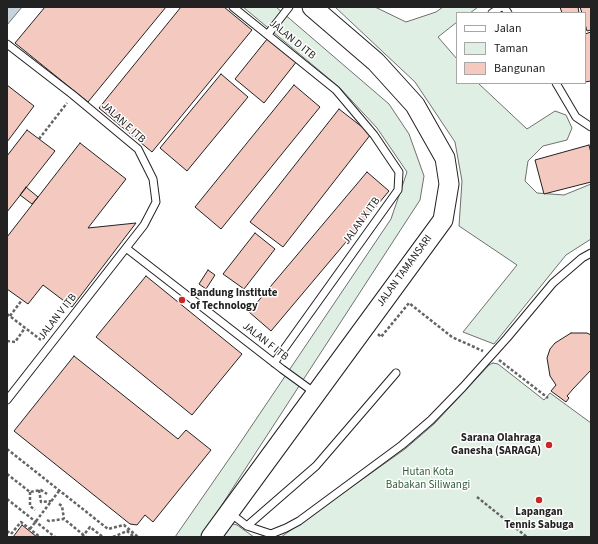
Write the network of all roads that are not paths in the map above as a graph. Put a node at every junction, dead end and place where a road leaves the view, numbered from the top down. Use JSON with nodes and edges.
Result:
{"nodes":[{"id":1,"x":233,"y":7,"type":"edge"},
{"id":2,"x":289,"y":7,"type":"edge"},
{"id":3,"x":312,"y":7,"type":"edge"},
{"id":4,"x":503,"y":7,"type":"edge"},
{"id":5,"x":494,"y":12,"type":"edge"},
{"id":6,"x":268,"y":34,"type":"junction"},
{"id":7,"x":7,"y":44,"type":"edge"},
{"id":8,"x":557,"y":84,"type":"edge"},
{"id":9,"x":336,"y":90,"type":"joint"},
{"id":10,"x":591,"y":127,"type":"edge"},
{"id":11,"x":126,"y":248,"type":"junction"},
{"id":12,"x":591,"y":254,"type":"edge"},
{"id":13,"x":274,"y":363,"type":"junction"},
{"id":14,"x":396,"y":373,"type":"dead end"},
{"id":15,"x":316,"y":393,"type":"junction"},
{"id":16,"x":7,"y":400,"type":"edge"},
{"id":17,"x":228,"y":512,"type":"junction"},
{"id":18,"x":248,"y":526,"type":"junction"},
{"id":19,"x":211,"y":537,"type":"edge"}],
"edges":[{"from":1,"to":6,"type":"lane","name":"JALAN D ITB"},
{"from":2,"to":6,"type":"lane"},
{"from":3,"to":15,"type":"main road","name":"JALAN TAMANSARI"},
{"from":4,"to":5,"type":"lane"},
{"from":6,"to":9,"type":"lane","name":"JALAN D ITB"},
{"from":7,"to":11,"type":"lane","name":"JALAN E ITB"},
{"from":8,"to":10,"type":"lane"},
{"from":9,"to":13,"type":"lane","name":"JALAN X ITB"},
{"from":11,"to":13,"type":"lane","name":"JALAN F ITB"},
{"from":11,"to":16,"type":"lane","name":"JALAN V ITB"},
{"from":12,"to":18,"type":"lane"},
{"from":13,"to":15,"type":"lane","name":"JALAN F ITB"},
{"from":14,"to":18,"type":"lane"},
{"from":15,"to":17,"type":"main road","name":"JALAN TAMANSARI"},
{"from":17,"to":18,"type":"lane"},
{"from":17,"to":19,"type":"main road","name":"JALAN TAMANSARI"}]}
